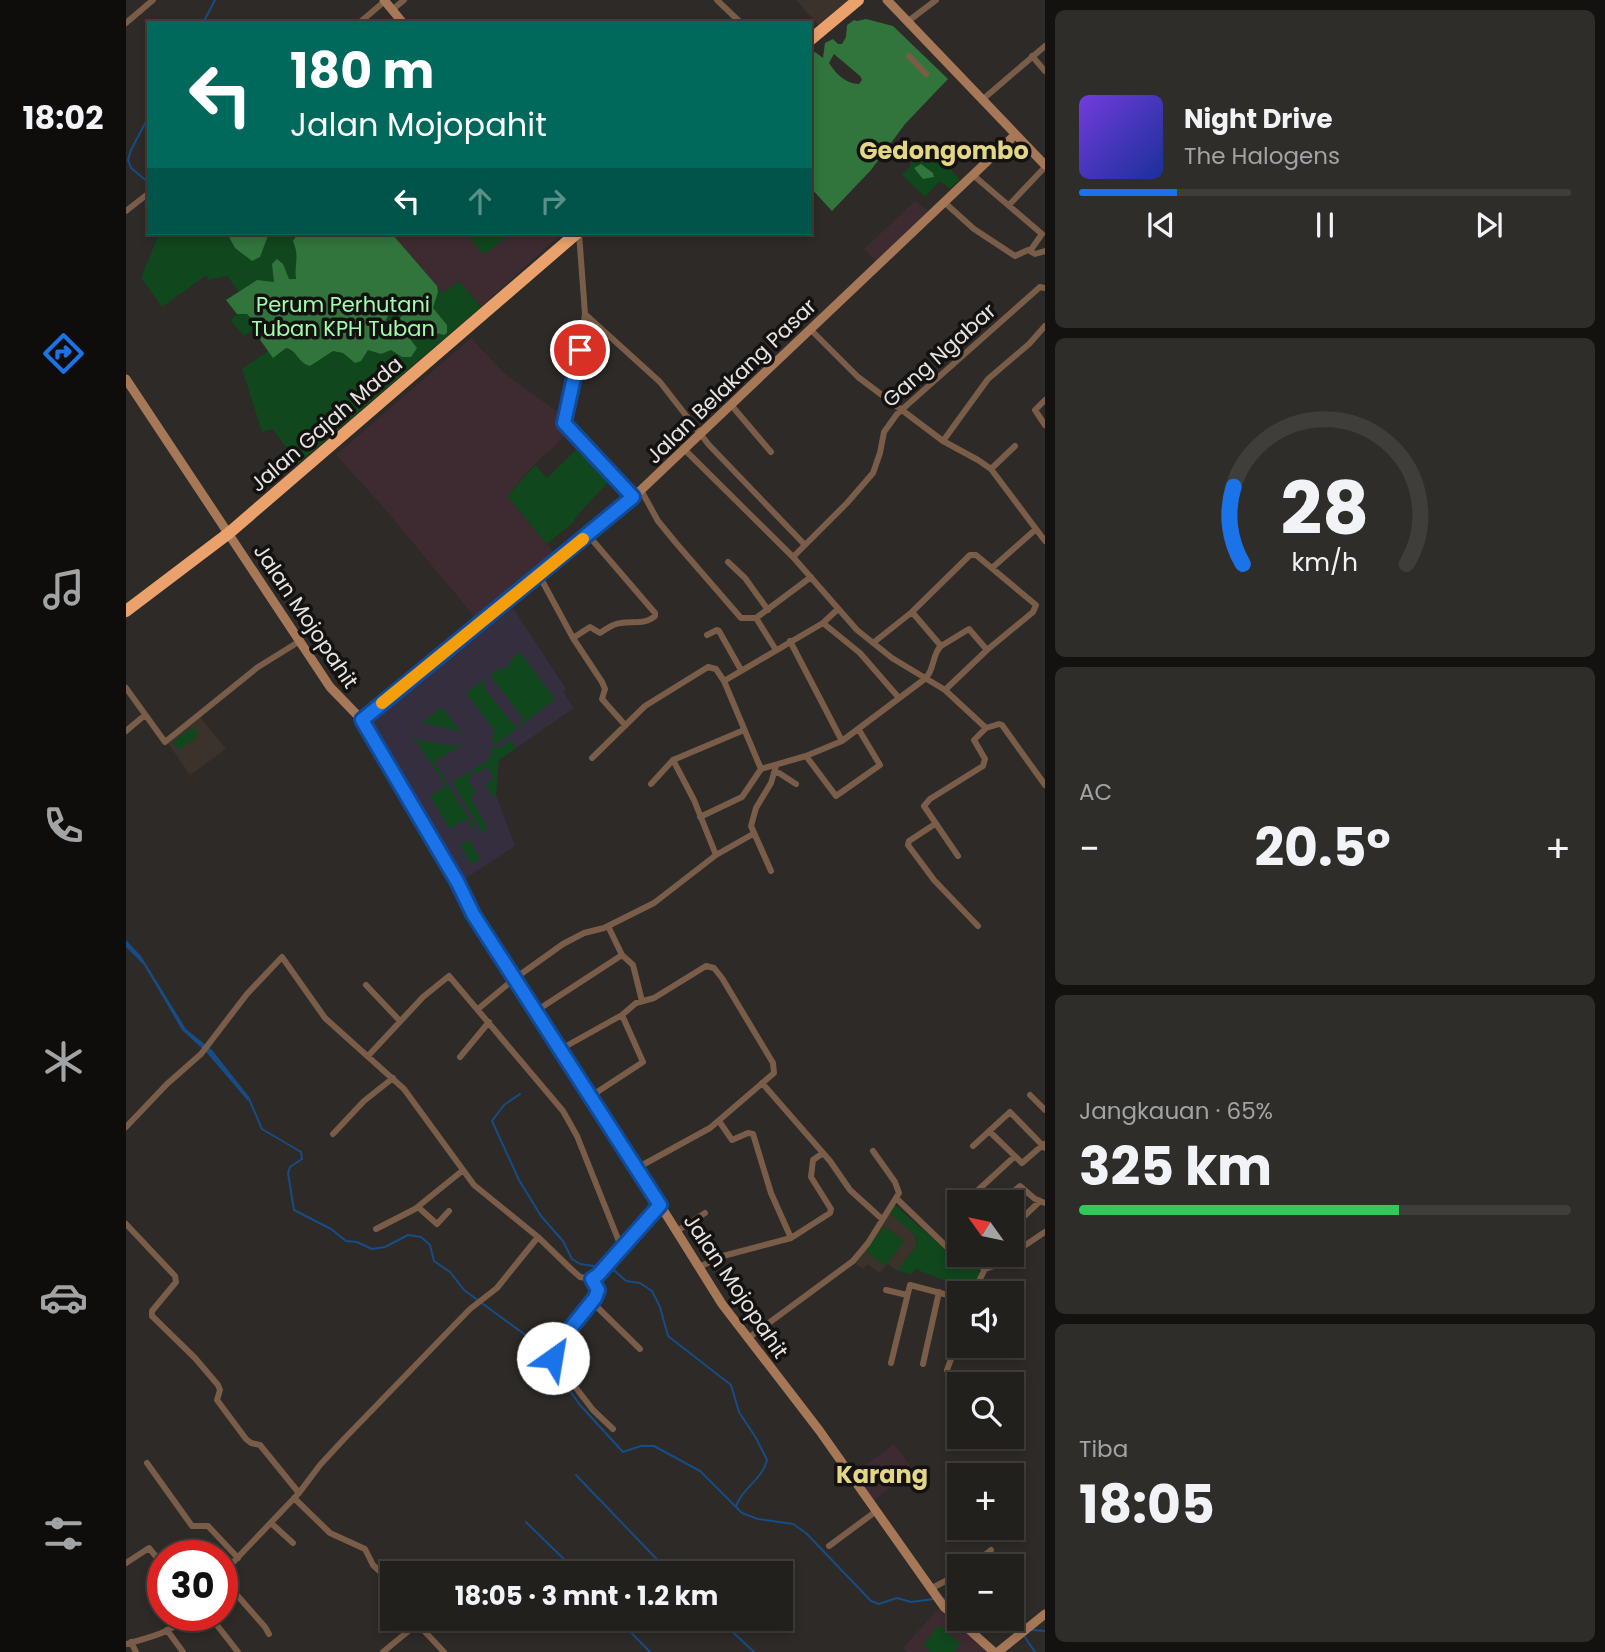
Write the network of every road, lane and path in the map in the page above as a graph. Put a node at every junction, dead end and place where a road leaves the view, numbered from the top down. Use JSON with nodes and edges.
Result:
{"nodes":[{"id":1,"x":153,"y":0,"type":"edge"},
{"id":2,"x":404,"y":0,"type":"edge"},
{"id":3,"x":717,"y":0,"type":"edge"},
{"id":4,"x":858,"y":0,"type":"edge"},
{"id":5,"x":887,"y":0,"type":"edge"},
{"id":6,"x":936,"y":0,"type":"edge"},
{"id":7,"x":392,"y":8,"type":"edge"},
{"id":8,"x":363,"y":21,"type":"edge"},
{"id":9,"x":739,"y":21,"type":"edge"},
{"id":10,"x":126,"y":22,"type":"edge"},
{"id":11,"x":906,"y":23,"type":"junction"},
{"id":12,"x":812,"y":38,"type":"edge"},
{"id":13,"x":1045,"y":46,"type":"edge"},
{"id":14,"x":909,"y":56,"type":"dead end"},
{"id":15,"x":1032,"y":57,"type":"junction"},
{"id":16,"x":1045,"y":71,"type":"edge"},
{"id":17,"x":926,"y":74,"type":"dead end"},
{"id":18,"x":982,"y":100,"type":"junction"},
{"id":19,"x":1015,"y":135,"type":"junction"},
{"id":20,"x":1045,"y":166,"type":"edge"},
{"id":21,"x":972,"y":175,"type":"junction"},
{"id":22,"x":147,"y":195,"type":"edge"},
{"id":23,"x":944,"y":202,"type":"junction"},
{"id":24,"x":1009,"y":205,"type":"junction"},
{"id":25,"x":126,"y":211,"type":"edge"},
{"id":26,"x":576,"y":235,"type":"edge"},
{"id":27,"x":578,"y":235,"type":"edge"},
{"id":28,"x":1045,"y":250,"type":"edge"},
{"id":29,"x":1030,"y":251,"type":"junction"},
{"id":30,"x":1045,"y":288,"type":"edge"},
{"id":31,"x":585,"y":314,"type":"junction"},
{"id":32,"x":1045,"y":326,"type":"edge"},
{"id":33,"x":810,"y":329,"type":"junction"},
{"id":34,"x":126,"y":380,"type":"edge"},
{"id":35,"x":1045,"y":400,"type":"edge"},
{"id":36,"x":732,"y":406,"type":"junction"},
{"id":37,"x":901,"y":411,"type":"junction"},
{"id":38,"x":1045,"y":425,"type":"edge"},
{"id":39,"x":702,"y":434,"type":"junction"},
{"id":40,"x":943,"y":441,"type":"junction"},
{"id":41,"x":1015,"y":446,"type":"dead end"},
{"id":42,"x":685,"y":450,"type":"junction"},
{"id":43,"x":771,"y":452,"type":"dead end"},
{"id":44,"x":990,"y":469,"type":"junction"},
{"id":45,"x":637,"y":494,"type":"junction"},
{"id":46,"x":1037,"y":530,"type":"junction"},
{"id":47,"x":229,"y":533,"type":"junction"},
{"id":48,"x":587,"y":535,"type":"junction"},
{"id":49,"x":1045,"y":541,"type":"edge"},
{"id":50,"x":805,"y":545,"type":"junction"},
{"id":51,"x":793,"y":557,"type":"junction"},
{"id":52,"x":728,"y":562,"type":"dead end"},
{"id":53,"x":992,"y":568,"type":"junction"},
{"id":54,"x":539,"y":575,"type":"junction"},
{"id":55,"x":811,"y":577,"type":"junction"},
{"id":56,"x":127,"y":607,"type":"edge"},
{"id":57,"x":838,"y":609,"type":"junction"},
{"id":58,"x":768,"y":610,"type":"junction"},
{"id":59,"x":912,"y":612,"type":"junction"},
{"id":60,"x":757,"y":618,"type":"junction"},
{"id":61,"x":823,"y":623,"type":"junction"},
{"id":62,"x":707,"y":635,"type":"dead end"},
{"id":63,"x":573,"y":638,"type":"junction"},
{"id":64,"x":300,"y":641,"type":"junction"},
{"id":65,"x":790,"y":641,"type":"junction"},
{"id":66,"x":873,"y":643,"type":"junction"},
{"id":67,"x":941,"y":646,"type":"junction"},
{"id":68,"x":776,"y":650,"type":"junction"},
{"id":69,"x":987,"y":650,"type":"junction"},
{"id":70,"x":741,"y":670,"type":"junction"},
{"id":71,"x":926,"y":678,"type":"junction"},
{"id":72,"x":724,"y":681,"type":"junction"},
{"id":73,"x":126,"y":688,"type":"edge"},
{"id":74,"x":945,"y":690,"type":"junction"},
{"id":75,"x":899,"y":698,"type":"junction"},
{"id":76,"x":145,"y":715,"type":"junction"},
{"id":77,"x":362,"y":720,"type":"junction"},
{"id":78,"x":625,"y":725,"type":"junction"},
{"id":79,"x":986,"y":728,"type":"junction"},
{"id":80,"x":744,"y":730,"type":"junction"},
{"id":81,"x":859,"y":730,"type":"junction"},
{"id":82,"x":126,"y":731,"type":"edge"},
{"id":83,"x":842,"y":741,"type":"junction"},
{"id":84,"x":806,"y":757,"type":"junction"},
{"id":85,"x":592,"y":758,"type":"dead end"},
{"id":86,"x":673,"y":760,"type":"junction"},
{"id":87,"x":761,"y":769,"type":"junction"},
{"id":88,"x":775,"y":769,"type":"junction"},
{"id":89,"x":651,"y":784,"type":"dead end"},
{"id":90,"x":796,"y":785,"type":"dead end"},
{"id":91,"x":1045,"y":785,"type":"edge"},
{"id":92,"x":700,"y":817,"type":"junction"},
{"id":93,"x":935,"y":824,"type":"junction"},
{"id":94,"x":753,"y":834,"type":"junction"},
{"id":95,"x":716,"y":855,"type":"junction"},
{"id":96,"x":958,"y":856,"type":"dead end"},
{"id":97,"x":771,"y":872,"type":"dead end"},
{"id":98,"x":608,"y":926,"type":"junction"},
{"id":99,"x":978,"y":926,"type":"dead end"},
{"id":100,"x":622,"y":955,"type":"junction"},
{"id":101,"x":514,"y":979,"type":"junction"},
{"id":102,"x":366,"y":985,"type":"dead end"},
{"id":103,"x":642,"y":1001,"type":"junction"},
{"id":104,"x":478,"y":1009,"type":"junction"},
{"id":105,"x":536,"y":1011,"type":"junction"},
{"id":106,"x":622,"y":1015,"type":"junction"},
{"id":107,"x":400,"y":1021,"type":"junction"},
{"id":108,"x":489,"y":1022,"type":"junction"},
{"id":109,"x":561,"y":1049,"type":"junction"},
{"id":110,"x":368,"y":1056,"type":"junction"},
{"id":111,"x":460,"y":1057,"type":"dead end"},
{"id":112,"x":393,"y":1078,"type":"junction"},
{"id":113,"x":762,"y":1083,"type":"junction"},
{"id":114,"x":1030,"y":1095,"type":"dead end"},
{"id":115,"x":591,"y":1096,"type":"junction"},
{"id":116,"x":1045,"y":1110,"type":"edge"},
{"id":117,"x":719,"y":1121,"type":"junction"},
{"id":118,"x":126,"y":1128,"type":"edge"},
{"id":119,"x":989,"y":1131,"type":"junction"},
{"id":120,"x":332,"y":1134,"type":"dead end"},
{"id":121,"x":1044,"y":1145,"type":"edge"},
{"id":122,"x":973,"y":1146,"type":"dead end"},
{"id":123,"x":873,"y":1151,"type":"dead end"},
{"id":124,"x":823,"y":1153,"type":"junction"},
{"id":125,"x":1014,"y":1157,"type":"junction"},
{"id":126,"x":637,"y":1168,"type":"junction"},
{"id":127,"x":462,"y":1171,"type":"junction"},
{"id":128,"x":978,"y":1190,"type":"edge"},
{"id":129,"x":1016,"y":1190,"type":"edge"},
{"id":130,"x":897,"y":1199,"type":"junction"},
{"id":131,"x":1042,"y":1202,"type":"edge"},
{"id":132,"x":660,"y":1205,"type":"junction"},
{"id":133,"x":418,"y":1207,"type":"junction"},
{"id":134,"x":449,"y":1211,"type":"dead end"},
{"id":135,"x":705,"y":1213,"type":"dead end"},
{"id":136,"x":1024,"y":1218,"type":"edge"},
{"id":137,"x":882,"y":1219,"type":"junction"},
{"id":138,"x":126,"y":1224,"type":"edge"},
{"id":139,"x":376,"y":1229,"type":"dead end"},
{"id":140,"x":677,"y":1231,"type":"junction"},
{"id":141,"x":1045,"y":1232,"type":"edge"},
{"id":142,"x":538,"y":1237,"type":"junction"},
{"id":143,"x":791,"y":1238,"type":"junction"},
{"id":144,"x":1024,"y":1246,"type":"edge"},
{"id":145,"x":622,"y":1249,"type":"junction"},
{"id":146,"x":992,"y":1267,"type":"edge"},
{"id":147,"x":699,"y":1268,"type":"junction"},
{"id":148,"x":985,"y":1269,"type":"junction"},
{"id":149,"x":595,"y":1277,"type":"junction"},
{"id":150,"x":979,"y":1281,"type":"edge"},
{"id":151,"x":886,"y":1290,"type":"dead end"},
{"id":152,"x":939,"y":1292,"type":"junction"},
{"id":153,"x":947,"y":1294,"type":"edge"},
{"id":154,"x":907,"y":1295,"type":"junction"},
{"id":155,"x":593,"y":1303,"type":"junction"},
{"id":156,"x":747,"y":1339,"type":"junction"},
{"id":157,"x":640,"y":1349,"type":"dead end"},
{"id":158,"x":951,"y":1358,"type":"edge"},
{"id":159,"x":891,"y":1363,"type":"dead end"},
{"id":160,"x":923,"y":1364,"type":"dead end"},
{"id":161,"x":947,"y":1370,"type":"dead end"},
{"id":162,"x":614,"y":1429,"type":"dead end"},
{"id":163,"x":146,"y":1463,"type":"dead end"},
{"id":164,"x":297,"y":1495,"type":"junction"},
{"id":165,"x":875,"y":1512,"type":"junction"},
{"id":166,"x":271,"y":1523,"type":"junction"},
{"id":167,"x":221,"y":1540,"type":"edge"},
{"id":168,"x":293,"y":1543,"type":"dead end"},
{"id":169,"x":828,"y":1546,"type":"dead end"},
{"id":170,"x":147,"y":1549,"type":"edge"},
{"id":171,"x":991,"y":1550,"type":"dead end"},
{"id":172,"x":986,"y":1554,"type":"edge"},
{"id":173,"x":238,"y":1558,"type":"edge"},
{"id":174,"x":126,"y":1563,"type":"edge"},
{"id":175,"x":380,"y":1572,"type":"edge"},
{"id":176,"x":947,"y":1581,"type":"edge"},
{"id":177,"x":933,"y":1589,"type":"junction"},
{"id":178,"x":238,"y":1595,"type":"edge"},
{"id":179,"x":1045,"y":1614,"type":"edge"},
{"id":180,"x":164,"y":1631,"type":"edge"},
{"id":181,"x":168,"y":1631,"type":"edge"},
{"id":182,"x":222,"y":1631,"type":"edge"},
{"id":183,"x":405,"y":1631,"type":"edge"},
{"id":184,"x":424,"y":1631,"type":"edge"},
{"id":185,"x":269,"y":1634,"type":"dead end"},
{"id":186,"x":129,"y":1643,"type":"edge"},
{"id":187,"x":136,"y":1652,"type":"edge"},
{"id":188,"x":183,"y":1652,"type":"edge"},
{"id":189,"x":238,"y":1652,"type":"edge"},
{"id":190,"x":383,"y":1652,"type":"edge"},
{"id":191,"x":444,"y":1652,"type":"edge"},
{"id":192,"x":996,"y":1652,"type":"edge"}],
"edges":[{"from":1,"to":10,"type":"street"},
{"from":2,"to":7,"type":"street"},
{"from":3,"to":9,"type":"street"},
{"from":4,"to":12,"type":"highway"},
{"from":5,"to":11,"type":"street"},
{"from":6,"to":11,"type":"street"},
{"from":7,"to":8,"type":"street"},
{"from":11,"to":18,"type":"street"},
{"from":13,"to":15,"type":"street"},
{"from":14,"to":17,"type":"street"},
{"from":15,"to":16,"type":"street"},
{"from":15,"to":18,"type":"street"},
{"from":18,"to":19,"type":"street"},
{"from":19,"to":20,"type":"street"},
{"from":19,"to":21,"type":"street","name":"Jalan Belakang Pasar"},
{"from":20,"to":24,"type":"street"},
{"from":21,"to":23,"type":"street","name":"Jalan Belakang Pasar"},
{"from":21,"to":24,"type":"street"},
{"from":22,"to":25,"type":"street"},
{"from":23,"to":29,"type":"street"},
{"from":23,"to":33,"type":"street","name":"Jalan Belakang Pasar"},
{"from":24,"to":29,"type":"street"},
{"from":26,"to":47,"type":"highway","name":"Jalan Gajah Mada"},
{"from":27,"to":31,"type":"street"},
{"from":28,"to":29,"type":"street"},
{"from":30,"to":37,"type":"street","name":"Gang Ngabar"},
{"from":31,"to":39,"type":"street"},
{"from":31,"to":45,"type":"street"},
{"from":32,"to":40,"type":"street"},
{"from":33,"to":36,"type":"street","name":"Jalan Belakang Pasar"},
{"from":33,"to":37,"type":"street"},
{"from":34,"to":47,"type":"street","name":"Jalan Mojopahit"},
{"from":35,"to":38,"type":"street"},
{"from":36,"to":39,"type":"street","name":"Jalan Belakang Pasar"},
{"from":36,"to":43,"type":"street"},
{"from":37,"to":40,"type":"street"},
{"from":37,"to":50,"type":"street","name":"Gang Ngabar"},
{"from":39,"to":42,"type":"street","name":"Jalan Belakang Pasar"},
{"from":39,"to":50,"type":"street"},
{"from":40,"to":44,"type":"street"},
{"from":41,"to":44,"type":"street"},
{"from":42,"to":45,"type":"street","name":"Jalan Belakang Pasar"},
{"from":42,"to":51,"type":"street"},
{"from":44,"to":46,"type":"street"},
{"from":45,"to":48,"type":"street","name":"Jalan Belakang Pasar"},
{"from":45,"to":60,"type":"street"},
{"from":46,"to":49,"type":"street"},
{"from":46,"to":53,"type":"street"},
{"from":47,"to":56,"type":"highway","name":"Jalan Gajah Mada"},
{"from":47,"to":64,"type":"street","name":"Jalan Mojopahit"},
{"from":48,"to":54,"type":"street","name":"Jalan Belakang Pasar"},
{"from":48,"to":63,"type":"street"},
{"from":50,"to":51,"type":"street","name":"Gang Ngabar"},
{"from":51,"to":55,"type":"street"},
{"from":52,"to":58,"type":"street"},
{"from":53,"to":59,"type":"street"},
{"from":53,"to":69,"type":"street"},
{"from":54,"to":63,"type":"street"},
{"from":54,"to":77,"type":"street","name":"Jalan Belakang Pasar"},
{"from":55,"to":57,"type":"street"},
{"from":55,"to":58,"type":"street"},
{"from":57,"to":61,"type":"street"},
{"from":57,"to":66,"type":"street"},
{"from":58,"to":60,"type":"street"},
{"from":59,"to":66,"type":"street"},
{"from":59,"to":67,"type":"street"},
{"from":60,"to":68,"type":"street"},
{"from":61,"to":65,"type":"street"},
{"from":61,"to":75,"type":"street"},
{"from":62,"to":70,"type":"street"},
{"from":63,"to":78,"type":"street"},
{"from":64,"to":76,"type":"street"},
{"from":64,"to":77,"type":"street","name":"Jalan Mojopahit"},
{"from":65,"to":68,"type":"street"},
{"from":65,"to":83,"type":"street"},
{"from":66,"to":71,"type":"street"},
{"from":67,"to":69,"type":"street"},
{"from":67,"to":71,"type":"street"},
{"from":68,"to":70,"type":"street"},
{"from":69,"to":74,"type":"street"},
{"from":70,"to":72,"type":"street"},
{"from":71,"to":74,"type":"street"},
{"from":71,"to":75,"type":"street"},
{"from":72,"to":78,"type":"street"},
{"from":72,"to":80,"type":"street"},
{"from":73,"to":76,"type":"street"},
{"from":74,"to":79,"type":"street"},
{"from":75,"to":81,"type":"street"},
{"from":76,"to":82,"type":"street"},
{"from":77,"to":101,"type":"street","name":"Jalan Mojopahit"},
{"from":78,"to":85,"type":"street"},
{"from":79,"to":91,"type":"street"},
{"from":79,"to":93,"type":"street"},
{"from":80,"to":86,"type":"street"},
{"from":80,"to":87,"type":"street"},
{"from":81,"to":83,"type":"street"},
{"from":81,"to":84,"type":"street"},
{"from":83,"to":84,"type":"street"},
{"from":84,"to":88,"type":"street"},
{"from":86,"to":89,"type":"street"},
{"from":86,"to":92,"type":"street"},
{"from":87,"to":88,"type":"street"},
{"from":87,"to":92,"type":"street"},
{"from":88,"to":90,"type":"street"},
{"from":88,"to":94,"type":"street"},
{"from":92,"to":95,"type":"street"},
{"from":93,"to":96,"type":"street"},
{"from":93,"to":99,"type":"street"},
{"from":94,"to":95,"type":"street"},
{"from":94,"to":97,"type":"street"},
{"from":95,"to":98,"type":"street"},
{"from":98,"to":100,"type":"street"},
{"from":98,"to":101,"type":"street"},
{"from":100,"to":103,"type":"street"},
{"from":100,"to":105,"type":"street"},
{"from":101,"to":104,"type":"street"},
{"from":101,"to":105,"type":"street","name":"Jalan Mojopahit"},
{"from":102,"to":107,"type":"street"},
{"from":103,"to":106,"type":"street"},
{"from":103,"to":113,"type":"street"},
{"from":104,"to":107,"type":"street"},
{"from":104,"to":108,"type":"street"},
{"from":105,"to":109,"type":"street","name":"Jalan Mojopahit"},
{"from":106,"to":109,"type":"street"},
{"from":106,"to":115,"type":"street"},
{"from":107,"to":110,"type":"street"},
{"from":108,"to":111,"type":"street"},
{"from":108,"to":145,"type":"street"},
{"from":109,"to":115,"type":"street","name":"Jalan Mojopahit"},
{"from":110,"to":112,"type":"street"},
{"from":110,"to":118,"type":"street"},
{"from":112,"to":120,"type":"street"},
{"from":112,"to":127,"type":"street"},
{"from":113,"to":117,"type":"street"},
{"from":113,"to":124,"type":"street"},
{"from":114,"to":116,"type":"street"},
{"from":115,"to":126,"type":"street","name":"Jalan Mojopahit"},
{"from":117,"to":126,"type":"street"},
{"from":117,"to":143,"type":"street"},
{"from":119,"to":121,"type":"street"},
{"from":119,"to":122,"type":"street"},
{"from":119,"to":125,"type":"street"},
{"from":121,"to":125,"type":"street"},
{"from":123,"to":130,"type":"street"},
{"from":124,"to":137,"type":"street"},
{"from":124,"to":143,"type":"street"},
{"from":125,"to":128,"type":"street"},
{"from":126,"to":132,"type":"street","name":"Jalan Mojopahit"},
{"from":127,"to":133,"type":"street"},
{"from":127,"to":142,"type":"street"},
{"from":129,"to":131,"type":"street"},
{"from":130,"to":137,"type":"street"},
{"from":130,"to":148,"type":"street"},
{"from":131,"to":136,"type":"street"},
{"from":132,"to":140,"type":"street","name":"Jalan Mojopahit"},
{"from":132,"to":145,"type":"street"},
{"from":133,"to":134,"type":"street"},
{"from":133,"to":139,"type":"street"},
{"from":135,"to":140,"type":"street"},
{"from":137,"to":156,"type":"street"},
{"from":138,"to":164,"type":"street"},
{"from":140,"to":147,"type":"street","name":"Jalan Mojopahit"},
{"from":141,"to":144,"type":"street"},
{"from":142,"to":149,"type":"street"},
{"from":142,"to":164,"type":"street"},
{"from":143,"to":147,"type":"street"},
{"from":145,"to":149,"type":"street"},
{"from":146,"to":148,"type":"street"},
{"from":147,"to":156,"type":"street","name":"Jalan Mojopahit"},
{"from":148,"to":150,"type":"street"},
{"from":149,"to":155,"type":"street"},
{"from":151,"to":154,"type":"street"},
{"from":152,"to":153,"type":"street"},
{"from":152,"to":154,"type":"street"},
{"from":152,"to":160,"type":"street"},
{"from":154,"to":159,"type":"street"},
{"from":155,"to":157,"type":"street"},
{"from":155,"to":162,"type":"street"},
{"from":156,"to":165,"type":"street","name":"Jalan Mojopahit"},
{"from":158,"to":161,"type":"street"},
{"from":163,"to":167,"type":"street"},
{"from":164,"to":166,"type":"street"},
{"from":164,"to":175,"type":"street"},
{"from":165,"to":169,"type":"street"},
{"from":165,"to":177,"type":"street","name":"Jalan Mojopahit"},
{"from":166,"to":168,"type":"street"},
{"from":166,"to":173,"type":"street"},
{"from":170,"to":174,"type":"street"},
{"from":171,"to":172,"type":"street"},
{"from":176,"to":177,"type":"street"},
{"from":177,"to":192,"type":"street","name":"Jalan Mojopahit"},
{"from":178,"to":185,"type":"street"},
{"from":179,"to":192,"type":"street"},
{"from":180,"to":186,"type":"street"},
{"from":181,"to":188,"type":"street"},
{"from":182,"to":189,"type":"street"},
{"from":183,"to":190,"type":"street"},
{"from":184,"to":191,"type":"street"},
{"from":186,"to":187,"type":"street"}]}
